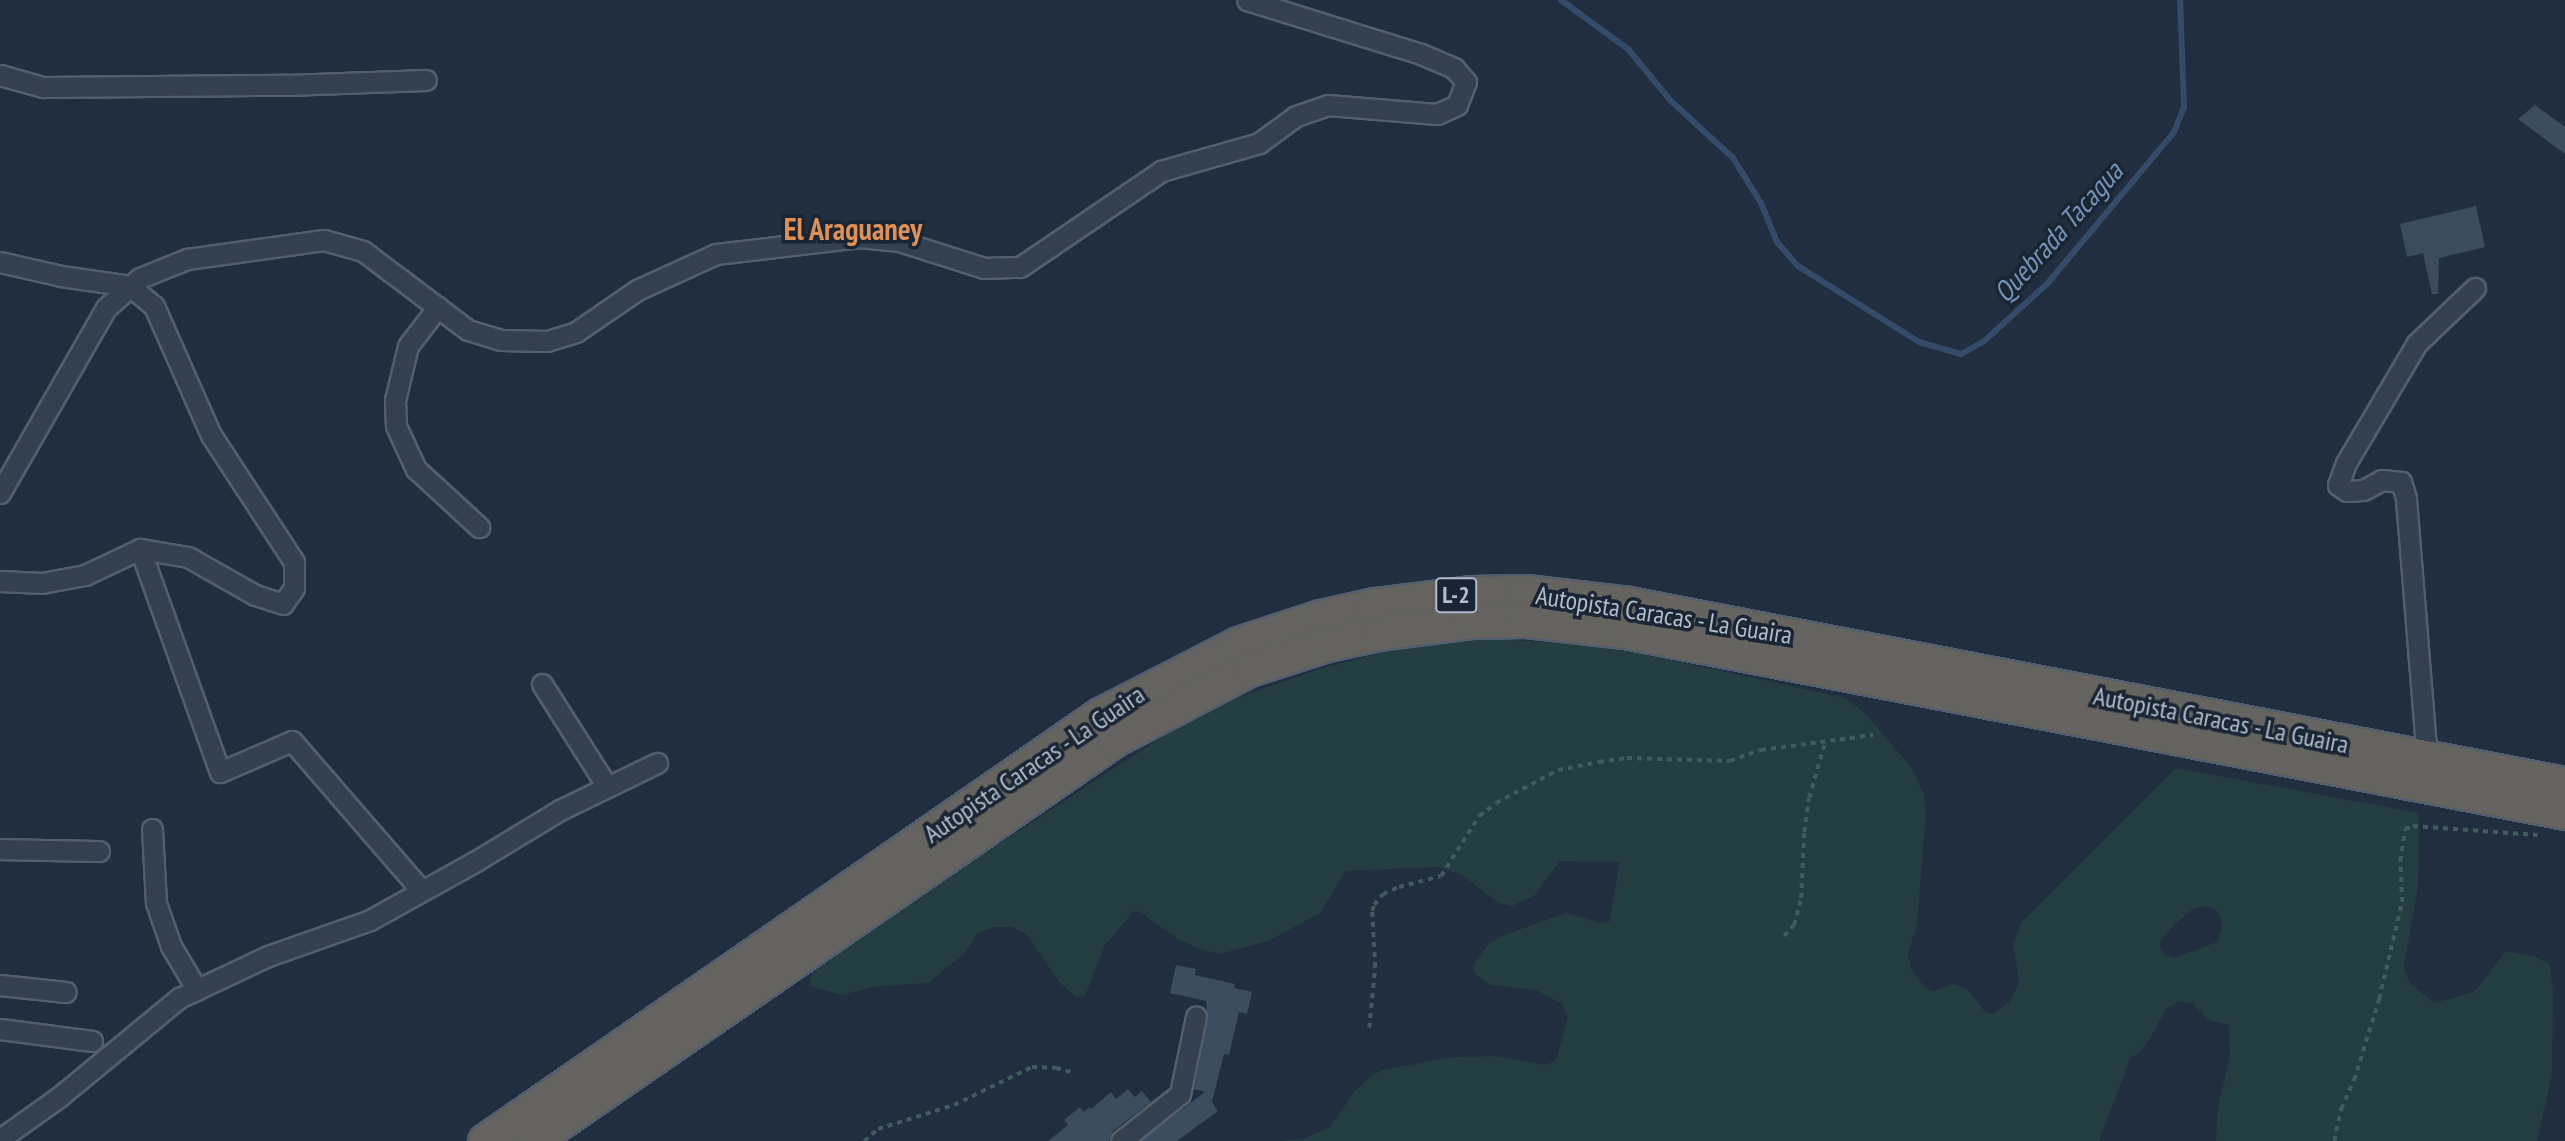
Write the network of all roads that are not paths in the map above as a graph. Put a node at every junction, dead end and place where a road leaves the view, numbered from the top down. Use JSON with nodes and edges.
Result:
{"nodes":[{"id":1,"x":1247,"y":0,"type":"edge"},
{"id":2,"x":0,"y":75,"type":"edge"},
{"id":3,"x":426,"y":80,"type":"dead end"},
{"id":4,"x":0,"y":262,"type":"edge"},
{"id":5,"x":130,"y":286,"type":"junction"},
{"id":6,"x":2475,"y":288,"type":"dead end"},
{"id":7,"x":438,"y":307,"type":"junction"},
{"id":8,"x":0,"y":493,"type":"edge"},
{"id":9,"x":479,"y":527,"type":"dead end"},
{"id":10,"x":140,"y":548,"type":"junction"},
{"id":11,"x":0,"y":581,"type":"edge"},
{"id":12,"x":542,"y":684,"type":"dead end"},
{"id":13,"x":2427,"y":760,"type":"junction"},
{"id":14,"x":657,"y":763,"type":"dead end"},
{"id":15,"x":2565,"y":784,"type":"edge"},
{"id":16,"x":606,"y":785,"type":"junction"},
{"id":17,"x":2565,"y":812,"type":"edge"},
{"id":18,"x":152,"y":830,"type":"dead end"},
{"id":19,"x":0,"y":849,"type":"edge"},
{"id":20,"x":99,"y":851,"type":"dead end"},
{"id":21,"x":422,"y":891,"type":"junction"},
{"id":22,"x":0,"y":985,"type":"edge"},
{"id":23,"x":197,"y":990,"type":"junction"},
{"id":24,"x":66,"y":992,"type":"dead end"},
{"id":25,"x":1196,"y":1017,"type":"dead end"},
{"id":26,"x":0,"y":1029,"type":"edge"},
{"id":27,"x":92,"y":1041,"type":"dead end"},
{"id":28,"x":0,"y":1139,"type":"edge"},
{"id":29,"x":485,"y":1141,"type":"edge"},
{"id":30,"x":532,"y":1141,"type":"edge"},
{"id":31,"x":1121,"y":1141,"type":"edge"}],
"edges":[{"from":1,"to":7,"type":"street"},
{"from":2,"to":3,"type":"street"},
{"from":4,"to":5,"type":"street"},
{"from":5,"to":7,"type":"street"},
{"from":5,"to":8,"type":"street"},
{"from":5,"to":10,"type":"street"},
{"from":6,"to":13,"type":"street"},
{"from":7,"to":9,"type":"street"},
{"from":10,"to":11,"type":"street"},
{"from":10,"to":21,"type":"street"},
{"from":12,"to":16,"type":"street"},
{"from":13,"to":15,"type":"highway","name":"Autopista Caracas - La Guaira","number":"L-2"},
{"from":13,"to":29,"type":"highway","name":"Autopista Caracas - La Guaira","number":"L-2"},
{"from":14,"to":16,"type":"street"},
{"from":16,"to":21,"type":"street"},
{"from":17,"to":30,"type":"highway","name":"Autopista Caracas - La Guaira","number":"L-2"},
{"from":18,"to":23,"type":"street"},
{"from":19,"to":20,"type":"street"},
{"from":21,"to":23,"type":"street"},
{"from":22,"to":24,"type":"street"},
{"from":23,"to":28,"type":"street"},
{"from":25,"to":31,"type":"street"},
{"from":26,"to":27,"type":"street"}]}
